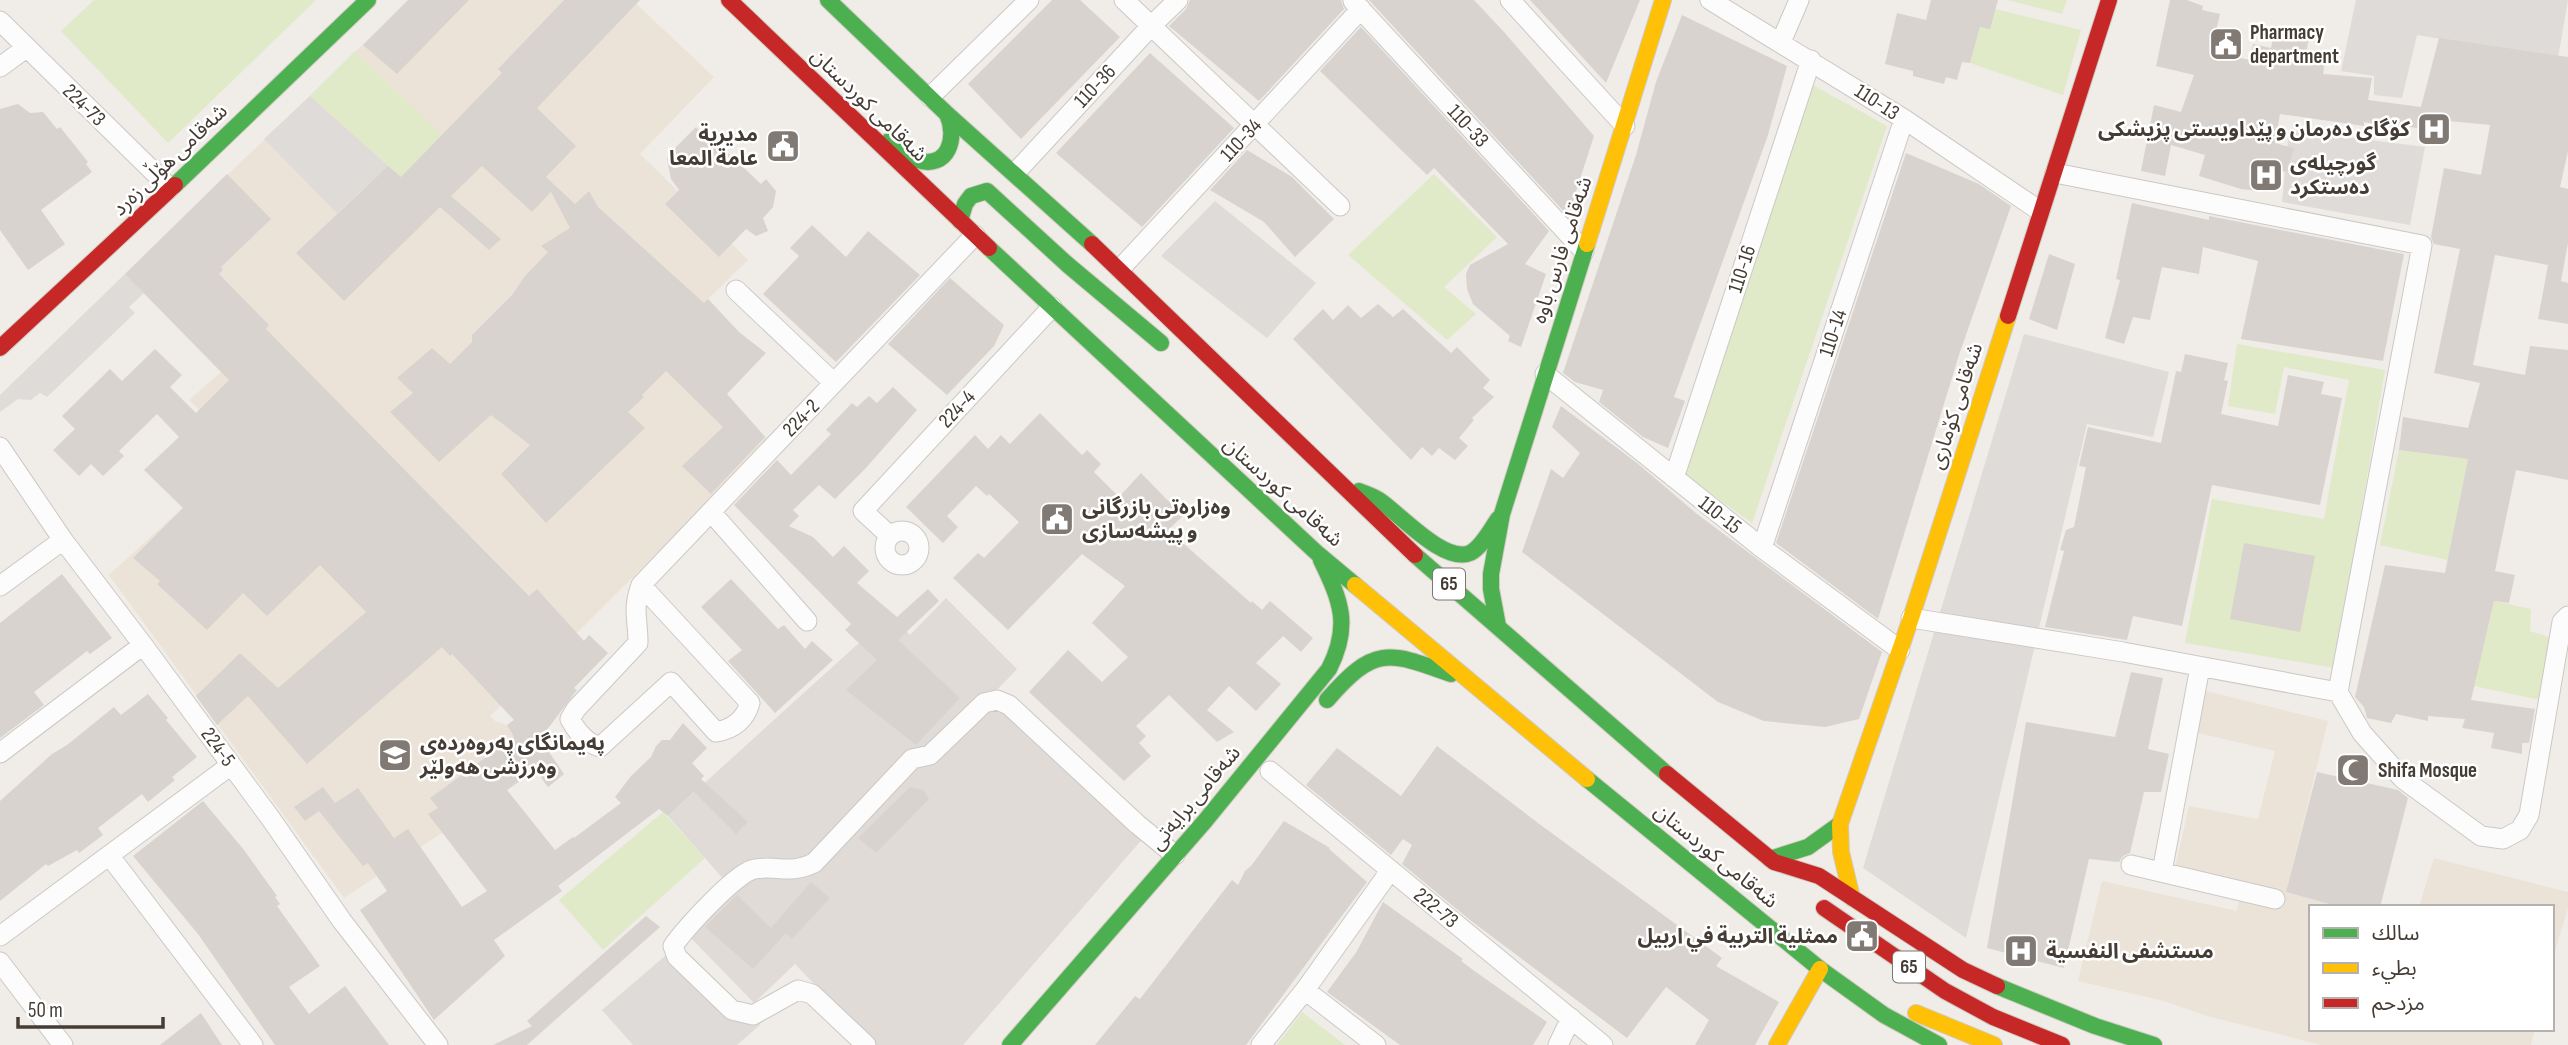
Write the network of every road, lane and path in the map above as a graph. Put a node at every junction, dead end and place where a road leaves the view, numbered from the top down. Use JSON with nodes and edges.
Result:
{"nodes":[{"id":1,"x":368,"y":0,"type":"edge"},
{"id":2,"x":729,"y":0,"type":"edge"},
{"id":3,"x":828,"y":0,"type":"edge"},
{"id":4,"x":1029,"y":0,"type":"edge"},
{"id":5,"x":1124,"y":0,"type":"edge"},
{"id":6,"x":1178,"y":0,"type":"edge"},
{"id":7,"x":1510,"y":0,"type":"edge"},
{"id":8,"x":1710,"y":0,"type":"edge"},
{"id":9,"x":1799,"y":0,"type":"edge"},
{"id":10,"x":2109,"y":0,"type":"edge"},
{"id":11,"x":1660,"y":3,"type":"edge"},
{"id":12,"x":1356,"y":5,"type":"edge"},
{"id":13,"x":0,"y":21,"type":"edge"},
{"id":14,"x":1151,"y":26,"type":"junction"},
{"id":15,"x":1781,"y":42,"type":"junction"},
{"id":16,"x":26,"y":48,"type":"junction"},
{"id":17,"x":1811,"y":60,"type":"junction"},
{"id":18,"x":0,"y":67,"type":"edge"},
{"id":19,"x":930,"y":97,"type":"junction"},
{"id":20,"x":947,"y":114,"type":"junction"},
{"id":21,"x":1904,"y":119,"type":"junction"},
{"id":22,"x":856,"y":121,"type":"junction"},
{"id":23,"x":1255,"y":125,"type":"junction"},
{"id":24,"x":1625,"y":125,"type":"junction"},
{"id":25,"x":1015,"y":173,"type":"junction"},
{"id":26,"x":2055,"y":173,"type":"junction"},
{"id":27,"x":170,"y":188,"type":"junction"},
{"id":28,"x":1340,"y":206,"type":"dead end"},
{"id":29,"x":2040,"y":211,"type":"junction"},
{"id":30,"x":960,"y":221,"type":"junction"},
{"id":31,"x":975,"y":235,"type":"junction"},
{"id":32,"x":1584,"y":251,"type":"junction"},
{"id":33,"x":1120,"y":269,"type":"junction"},
{"id":34,"x":736,"y":290,"type":"dead end"},
{"id":35,"x":1052,"y":307,"type":"junction"},
{"id":36,"x":0,"y":348,"type":"edge"},
{"id":37,"x":1175,"y":356,"type":"dead end"},
{"id":38,"x":1545,"y":374,"type":"junction"},
{"id":39,"x":834,"y":383,"type":"junction"},
{"id":40,"x":0,"y":447,"type":"edge"},
{"id":41,"x":1294,"y":460,"type":"dead end"},
{"id":42,"x":1325,"y":470,"type":"junction"},
{"id":43,"x":1674,"y":478,"type":"junction"},
{"id":44,"x":1346,"y":490,"type":"junction"},
{"id":45,"x":711,"y":512,"type":"junction"},
{"id":46,"x":1502,"y":514,"type":"junction"},
{"id":47,"x":890,"y":536,"type":"dead end"},
{"id":48,"x":62,"y":540,"type":"junction"},
{"id":49,"x":1762,"y":548,"type":"junction"},
{"id":50,"x":1318,"y":554,"type":"junction"},
{"id":51,"x":641,"y":585,"type":"junction"},
{"id":52,"x":0,"y":586,"type":"edge"},
{"id":53,"x":2568,"y":616,"type":"edge"},
{"id":54,"x":1911,"y":618,"type":"junction"},
{"id":55,"x":807,"y":621,"type":"dead end"},
{"id":56,"x":1498,"y":626,"type":"junction"},
{"id":57,"x":144,"y":645,"type":"junction"},
{"id":58,"x":1900,"y":650,"type":"junction"},
{"id":59,"x":2200,"y":667,"type":"junction"},
{"id":60,"x":1464,"y":678,"type":"junction"},
{"id":61,"x":2338,"y":692,"type":"junction"},
{"id":62,"x":1318,"y":712,"type":"dead end"},
{"id":63,"x":0,"y":753,"type":"edge"},
{"id":64,"x":231,"y":765,"type":"junction"},
{"id":65,"x":1266,"y":768,"type":"junction"},
{"id":66,"x":1840,"y":824,"type":"junction"},
{"id":67,"x":108,"y":855,"type":"junction"},
{"id":68,"x":1175,"y":855,"type":"junction"},
{"id":69,"x":1772,"y":860,"type":"junction"},
{"id":70,"x":2131,"y":864,"type":"dead end"},
{"id":71,"x":1390,"y":871,"type":"junction"},
{"id":72,"x":2162,"y":872,"type":"junction"},
{"id":73,"x":1852,"y":898,"type":"junction"},
{"id":74,"x":2275,"y":899,"type":"dead end"},
{"id":75,"x":0,"y":936,"type":"edge"},
{"id":76,"x":0,"y":962,"type":"edge"},
{"id":77,"x":1820,"y":969,"type":"junction"},
{"id":78,"x":1837,"y":982,"type":"junction"},
{"id":79,"x":1305,"y":989,"type":"junction"},
{"id":80,"x":1570,"y":1018,"type":"junction"},
{"id":81,"x":63,"y":1045,"type":"edge"},
{"id":82,"x":253,"y":1045,"type":"edge"},
{"id":83,"x":438,"y":1045,"type":"edge"},
{"id":84,"x":866,"y":1045,"type":"edge"},
{"id":85,"x":1010,"y":1045,"type":"edge"},
{"id":86,"x":1261,"y":1045,"type":"edge"},
{"id":87,"x":1376,"y":1045,"type":"edge"},
{"id":88,"x":1558,"y":1045,"type":"edge"},
{"id":89,"x":1603,"y":1045,"type":"edge"},
{"id":90,"x":1777,"y":1045,"type":"edge"},
{"id":91,"x":1939,"y":1045,"type":"edge"},
{"id":92,"x":1994,"y":1045,"type":"edge"},
{"id":93,"x":2062,"y":1045,"type":"edge"},
{"id":94,"x":2154,"y":1045,"type":"edge"}],
"edges":[{"from":1,"to":27,"type":"main road","name":"شەقامی هۆڵی زەرد"},
{"from":2,"to":22,"type":"main road","name":"شەقامی کوردستان","number":"65"},
{"from":3,"to":19,"type":"main road","name":"شەقامی کوردستان","number":"65"},
{"from":4,"to":19,"type":"street"},
{"from":5,"to":14,"type":"street"},
{"from":6,"to":14,"type":"street","name":"110-36"},
{"from":7,"to":24,"type":"street"},
{"from":8,"to":15,"type":"street","name":"110-13"},
{"from":9,"to":15,"type":"street"},
{"from":10,"to":26,"type":"main road","name":"شەقامی کۆماری"},
{"from":11,"to":24,"type":"main road","name":"شەقامی فارس باوە"},
{"from":12,"to":23,"type":"street","name":"110-34"},
{"from":12,"to":32,"type":"street","name":"110-33"},
{"from":13,"to":16,"type":"street","name":"224-73"},
{"from":14,"to":23,"type":"street"},
{"from":14,"to":25,"type":"street","name":"110-36"},
{"from":15,"to":17,"type":"street","name":"110-13"},
{"from":16,"to":18,"type":"street"},
{"from":16,"to":27,"type":"street","name":"224-73"},
{"from":17,"to":21,"type":"street","name":"110-13"},
{"from":17,"to":43,"type":"street","name":"110-16"},
{"from":19,"to":20,"type":"main road","name":"شەقامی کوردستان","number":"65"},
{"from":20,"to":22,"type":"main road"},
{"from":20,"to":25,"type":"main road","name":"شەقامی کوردستان","number":"65"},
{"from":21,"to":29,"type":"street","name":"110-13"},
{"from":21,"to":49,"type":"street","name":"110-14"},
{"from":22,"to":30,"type":"main road","name":"شەقامی کوردستان","number":"65"},
{"from":23,"to":28,"type":"street"},
{"from":23,"to":33,"type":"street","name":"110-34"},
{"from":24,"to":32,"type":"main road","name":"شەقامی فارس باوە"},
{"from":25,"to":33,"type":"main road","name":"شەقامی کوردستان","number":"65"},
{"from":26,"to":29,"type":"main road","name":"شەقامی کۆماری"},
{"from":26,"to":61,"type":"street"},
{"from":27,"to":36,"type":"main road","name":"شەقامی هۆڵی زەرد"},
{"from":29,"to":54,"type":"main road","name":"شەقامی کۆماری"},
{"from":30,"to":31,"type":"main road","name":"شەقامی کوردستان","number":"65"},
{"from":30,"to":37,"type":"main road"},
{"from":31,"to":35,"type":"main road","name":"شەقامی کوردستان","number":"65"},
{"from":31,"to":39,"type":"street","name":"224-2"},
{"from":32,"to":38,"type":"main road","name":"شەقامی فارس باوە"},
{"from":33,"to":42,"type":"main road","name":"شەقامی کوردستان","number":"65"},
{"from":34,"to":39,"type":"street"},
{"from":35,"to":47,"type":"street","name":"224-4"},
{"from":35,"to":50,"type":"main road","name":"شەقامی کوردستان","number":"65"},
{"from":38,"to":43,"type":"street","name":"110-15"},
{"from":38,"to":46,"type":"main road","name":"شەقامی فارس باوە"},
{"from":39,"to":45,"type":"street","name":"224-2"},
{"from":40,"to":48,"type":"street","name":"224-5"},
{"from":41,"to":42,"type":"main road"},
{"from":42,"to":44,"type":"main road","name":"شەقامی کوردستان","number":"65"},
{"from":43,"to":49,"type":"street","name":"110-15"},
{"from":44,"to":46,"type":"main road","name":"شەقامی فارس باوە"},
{"from":44,"to":56,"type":"main road","name":"شەقامی کوردستان","number":"65"},
{"from":45,"to":51,"type":"street","name":"224-2"},
{"from":45,"to":55,"type":"street"},
{"from":46,"to":56,"type":"main road","name":"شەقامی فارس باوە"},
{"from":48,"to":52,"type":"street"},
{"from":48,"to":57,"type":"street","name":"224-5"},
{"from":49,"to":58,"type":"street","name":"110-15"},
{"from":50,"to":60,"type":"main road","name":"شەقامی کوردستان","number":"65"},
{"from":50,"to":65,"type":"main road","name":"شەقامی برایەتی"},
{"from":51,"to":51,"type":"street","name":"224-2"},
{"from":53,"to":61,"type":"street"},
{"from":54,"to":58,"type":"main road","name":"شەقامی کۆماری"},
{"from":54,"to":59,"type":"street"},
{"from":56,"to":69,"type":"main road","name":"شەقامی کوردستان","number":"65"},
{"from":57,"to":63,"type":"street"},
{"from":57,"to":64,"type":"street","name":"224-5"},
{"from":58,"to":66,"type":"main road","name":"شەقامی کۆماری"},
{"from":59,"to":61,"type":"street"},
{"from":59,"to":72,"type":"street"},
{"from":60,"to":62,"type":"main road"},
{"from":60,"to":77,"type":"main road","name":"شەقامی کوردستان","number":"65"},
{"from":64,"to":67,"type":"street"},
{"from":64,"to":83,"type":"street","name":"224-5"},
{"from":65,"to":68,"type":"main road","name":"شەقامی برایەتی"},
{"from":65,"to":71,"type":"street","name":"222-73"},
{"from":66,"to":69,"type":"main road"},
{"from":66,"to":73,"type":"main road"},
{"from":67,"to":75,"type":"street"},
{"from":67,"to":82,"type":"street"},
{"from":68,"to":84,"type":"street"},
{"from":68,"to":85,"type":"main road","name":"شەقامی برایەتی"},
{"from":69,"to":73,"type":"main road","name":"شەقامی کوردستان","number":"65"},
{"from":69,"to":93,"type":"main road","name":"شەقامی کوردستان","number":"65"},
{"from":70,"to":72,"type":"street"},
{"from":71,"to":79,"type":"street"},
{"from":71,"to":80,"type":"street","name":"222-73"},
{"from":72,"to":74,"type":"street"},
{"from":73,"to":94,"type":"main road","name":"شەقامی کوردستان","number":"65"},
{"from":76,"to":81,"type":"street"},
{"from":77,"to":78,"type":"main road","name":"شەقامی کوردستان","number":"65"},
{"from":77,"to":90,"type":"main road"},
{"from":78,"to":91,"type":"main road","name":"شەقامی کوردستان","number":"65"},
{"from":78,"to":92,"type":"main road","name":"شەقامی کوردستان","number":"65"},
{"from":79,"to":86,"type":"street"},
{"from":79,"to":87,"type":"street"},
{"from":80,"to":88,"type":"street"},
{"from":80,"to":89,"type":"street","name":"222-73"}]}
